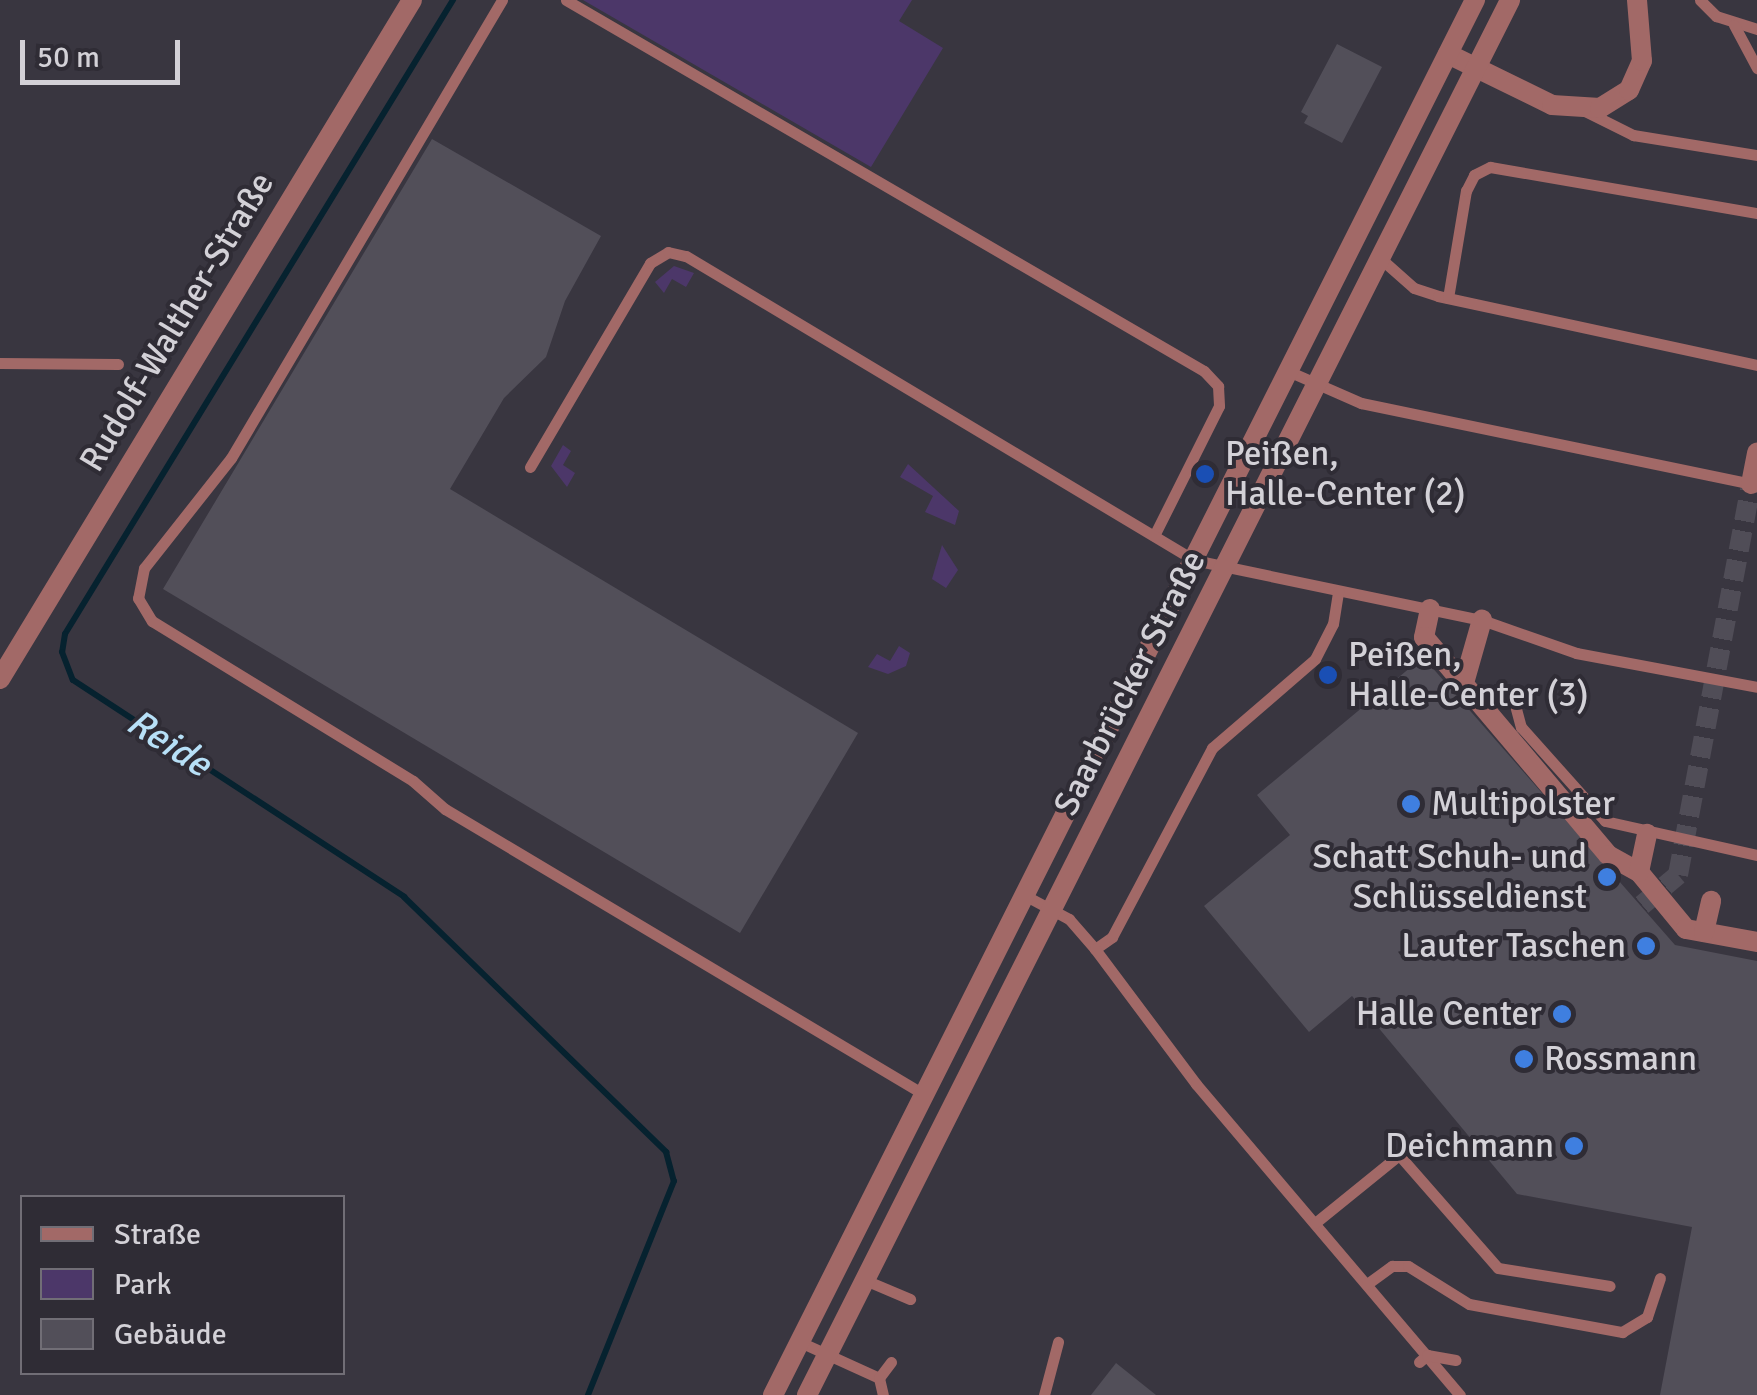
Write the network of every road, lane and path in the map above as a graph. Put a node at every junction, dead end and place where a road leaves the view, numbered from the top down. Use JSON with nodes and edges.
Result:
{"nodes":[{"id":1,"x":412,"y":0,"type":"edge"},
{"id":2,"x":502,"y":0,"type":"edge"},
{"id":3,"x":566,"y":0,"type":"edge"},
{"id":4,"x":1476,"y":0,"type":"edge"},
{"id":5,"x":1510,"y":0,"type":"edge"},
{"id":6,"x":1636,"y":0,"type":"edge"},
{"id":7,"x":1700,"y":0,"type":"edge"},
{"id":8,"x":1731,"y":23,"type":"junction"},
{"id":9,"x":1757,"y":29,"type":"edge"},
{"id":10,"x":1448,"y":54,"type":"junction"},
{"id":11,"x":1476,"y":68,"type":"junction"},
{"id":12,"x":1757,"y":68,"type":"edge"},
{"id":13,"x":1585,"y":110,"type":"junction"},
{"id":14,"x":1757,"y":155,"type":"edge"},
{"id":15,"x":1757,"y":213,"type":"edge"},
{"id":16,"x":1380,"y":258,"type":"junction"},
{"id":17,"x":1443,"y":297,"type":"junction"},
{"id":18,"x":0,"y":363,"type":"edge"},
{"id":19,"x":118,"y":364,"type":"dead end"},
{"id":20,"x":1757,"y":365,"type":"edge"},
{"id":21,"x":1288,"y":371,"type":"junction"},
{"id":22,"x":1316,"y":386,"type":"junction"},
{"id":23,"x":1757,"y":453,"type":"edge"},
{"id":24,"x":530,"y":467,"type":"dead end"},
{"id":25,"x":1754,"y":484,"type":"edge"},
{"id":26,"x":1154,"y":536,"type":"junction"},
{"id":27,"x":1194,"y":560,"type":"junction"},
{"id":28,"x":1224,"y":570,"type":"junction"},
{"id":29,"x":1338,"y":591,"type":"junction"},
{"id":30,"x":1430,"y":608,"type":"junction"},
{"id":31,"x":1482,"y":620,"type":"junction"},
{"id":32,"x":0,"y":680,"type":"edge"},
{"id":33,"x":1464,"y":684,"type":"junction"},
{"id":34,"x":1757,"y":687,"type":"edge"},
{"id":35,"x":1516,"y":705,"type":"dead end"},
{"id":36,"x":1548,"y":771,"type":"junction"},
{"id":37,"x":1590,"y":820,"type":"junction"},
{"id":38,"x":1647,"y":834,"type":"junction"},
{"id":39,"x":1757,"y":855,"type":"edge"},
{"id":40,"x":1639,"y":872,"type":"junction"},
{"id":41,"x":1026,"y":896,"type":"junction"},
{"id":42,"x":1711,"y":902,"type":"dead end"},
{"id":43,"x":1053,"y":909,"type":"junction"},
{"id":44,"x":1704,"y":932,"type":"junction"},
{"id":45,"x":1756,"y":937,"type":"edge"},
{"id":46,"x":1096,"y":950,"type":"junction"},
{"id":47,"x":925,"y":1095,"type":"junction"},
{"id":48,"x":1315,"y":1223,"type":"junction"},
{"id":49,"x":1660,"y":1278,"type":"dead end"},
{"id":50,"x":865,"y":1280,"type":"junction"},
{"id":51,"x":1367,"y":1284,"type":"junction"},
{"id":52,"x":1610,"y":1286,"type":"dead end"},
{"id":53,"x":910,"y":1298,"type":"dead end"},
{"id":54,"x":800,"y":1342,"type":"junction"},
{"id":55,"x":1058,"y":1342,"type":"dead end"},
{"id":56,"x":827,"y":1356,"type":"junction"},
{"id":57,"x":1423,"y":1359,"type":"junction"},
{"id":58,"x":1456,"y":1360,"type":"dead end"},
{"id":59,"x":892,"y":1362,"type":"dead end"},
{"id":60,"x":879,"y":1378,"type":"junction"},
{"id":61,"x":773,"y":1395,"type":"edge"},
{"id":62,"x":807,"y":1395,"type":"edge"},
{"id":63,"x":882,"y":1395,"type":"edge"},
{"id":64,"x":1044,"y":1395,"type":"edge"},
{"id":65,"x":1460,"y":1395,"type":"edge"}],
"edges":[{"from":1,"to":32,"type":"street","name":"Rudolf-Walther-Straße"},
{"from":2,"to":47,"type":"lane"},
{"from":3,"to":26,"type":"lane"},
{"from":4,"to":10,"type":"street","name":"Saarbrücker Straße"},
{"from":5,"to":11,"type":"street","name":"Saarbrücker Straße"},
{"from":6,"to":13,"type":"street"},
{"from":7,"to":8,"type":"lane"},
{"from":8,"to":9,"type":"lane"},
{"from":8,"to":12,"type":"lane"},
{"from":10,"to":11,"type":"street"},
{"from":10,"to":21,"type":"street","name":"Saarbrücker Straße"},
{"from":11,"to":13,"type":"street"},
{"from":11,"to":16,"type":"street","name":"Saarbrücker Straße"},
{"from":13,"to":14,"type":"lane"},
{"from":15,"to":17,"type":"lane"},
{"from":16,"to":17,"type":"lane"},
{"from":16,"to":22,"type":"street","name":"Saarbrücker Straße"},
{"from":17,"to":20,"type":"lane"},
{"from":18,"to":19,"type":"lane"},
{"from":21,"to":22,"type":"lane"},
{"from":21,"to":27,"type":"street","name":"Saarbrücker Straße"},
{"from":22,"to":25,"type":"lane"},
{"from":22,"to":28,"type":"street","name":"Saarbrücker Straße"},
{"from":23,"to":25,"type":"street"},
{"from":24,"to":26,"type":"lane"},
{"from":26,"to":27,"type":"lane"},
{"from":27,"to":28,"type":"lane"},
{"from":27,"to":41,"type":"street","name":"Saarbrücker Straße"},
{"from":28,"to":29,"type":"lane"},
{"from":28,"to":43,"type":"street","name":"Saarbrücker Straße"},
{"from":29,"to":30,"type":"lane"},
{"from":29,"to":46,"type":"lane"},
{"from":30,"to":31,"type":"lane"},
{"from":30,"to":33,"type":"street"},
{"from":31,"to":33,"type":"street"},
{"from":31,"to":34,"type":"lane"},
{"from":33,"to":36,"type":"street"},
{"from":35,"to":36,"type":"lane"},
{"from":36,"to":37,"type":"street"},
{"from":37,"to":38,"type":"lane"},
{"from":37,"to":40,"type":"street"},
{"from":38,"to":39,"type":"lane"},
{"from":38,"to":40,"type":"street"},
{"from":40,"to":44,"type":"street"},
{"from":41,"to":43,"type":"lane"},
{"from":41,"to":47,"type":"street","name":"Saarbrücker Straße"},
{"from":42,"to":44,"type":"street"},
{"from":43,"to":46,"type":"lane"},
{"from":43,"to":50,"type":"street","name":"Saarbrücker Straße"},
{"from":44,"to":45,"type":"street"},
{"from":46,"to":48,"type":"lane"},
{"from":47,"to":54,"type":"street","name":"Saarbrücker Straße"},
{"from":48,"to":51,"type":"lane"},
{"from":48,"to":52,"type":"lane"},
{"from":49,"to":51,"type":"lane"},
{"from":50,"to":53,"type":"lane"},
{"from":50,"to":56,"type":"street","name":"Saarbrücker Straße"},
{"from":51,"to":57,"type":"lane"},
{"from":54,"to":56,"type":"lane"},
{"from":54,"to":61,"type":"street","name":"Saarbrücker Straße"},
{"from":55,"to":64,"type":"lane"},
{"from":56,"to":60,"type":"lane"},
{"from":56,"to":62,"type":"street","name":"Saarbrücker Straße"},
{"from":57,"to":58,"type":"lane"},
{"from":57,"to":65,"type":"lane"},
{"from":59,"to":60,"type":"lane"},
{"from":60,"to":63,"type":"lane"}]}
